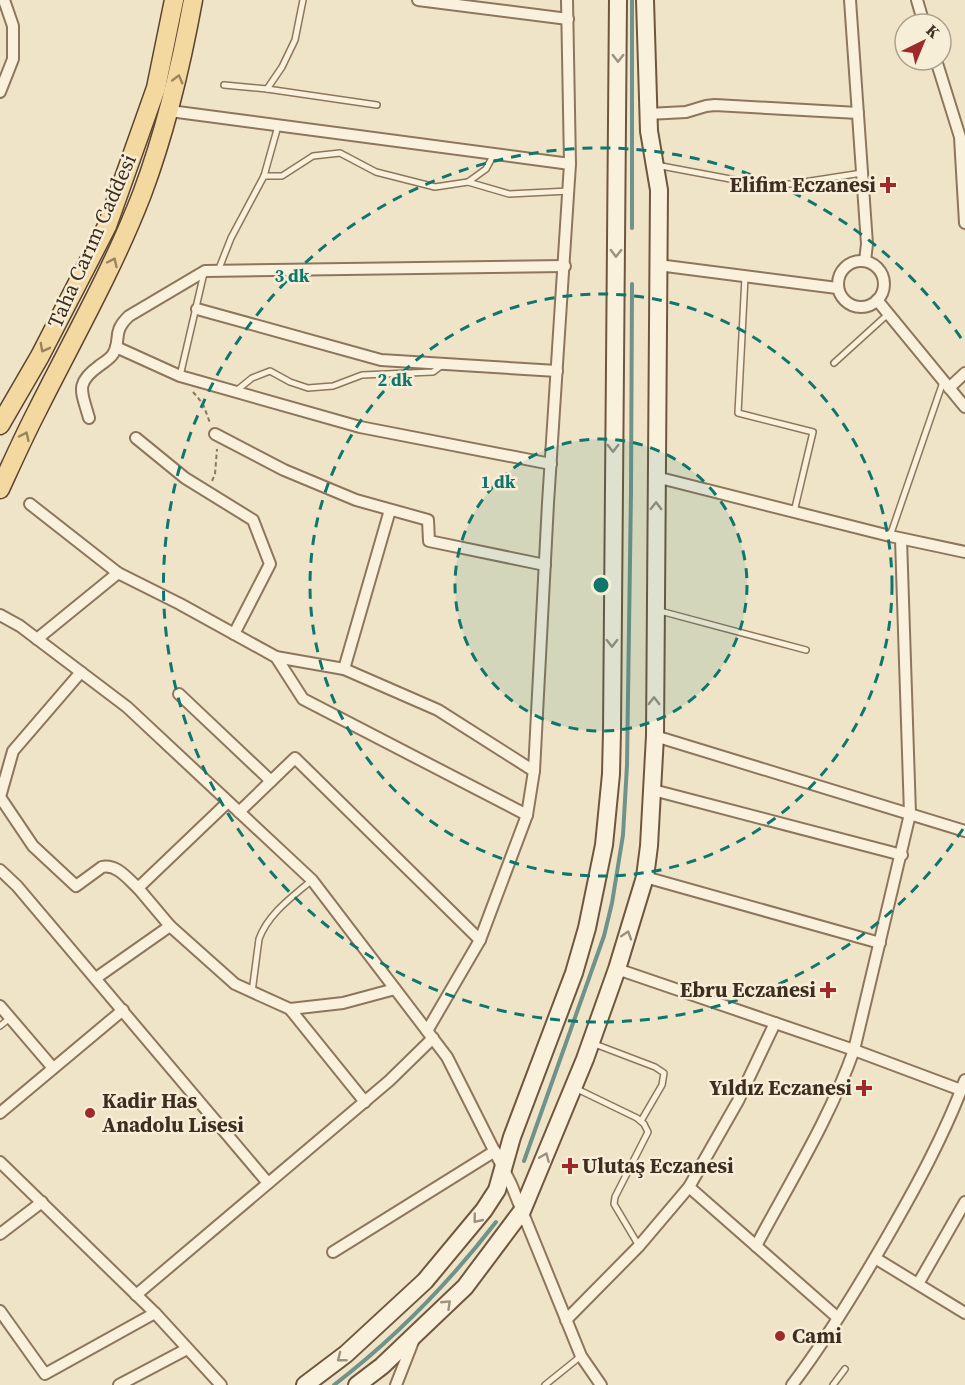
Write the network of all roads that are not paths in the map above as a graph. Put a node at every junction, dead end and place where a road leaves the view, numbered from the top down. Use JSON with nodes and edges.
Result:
{"nodes":[{"id":1,"x":4,"y":0,"type":"edge"},
{"id":2,"x":174,"y":0,"type":"edge"},
{"id":3,"x":193,"y":0,"type":"edge"},
{"id":4,"x":303,"y":0,"type":"edge"},
{"id":5,"x":418,"y":0,"type":"edge"},
{"id":6,"x":567,"y":0,"type":"edge"},
{"id":7,"x":618,"y":0,"type":"edge"},
{"id":8,"x":645,"y":0,"type":"edge"},
{"id":9,"x":850,"y":0,"type":"edge"},
{"id":10,"x":568,"y":19,"type":"junction"},
{"id":11,"x":940,"y":72,"type":"edge"},
{"id":12,"x":224,"y":86,"type":"dead end"},
{"id":13,"x":267,"y":89,"type":"junction"},
{"id":14,"x":0,"y":92,"type":"edge"},
{"id":15,"x":377,"y":105,"type":"dead end"},
{"id":16,"x":170,"y":111,"type":"junction"},
{"id":17,"x":858,"y":113,"type":"junction"},
{"id":18,"x":648,"y":114,"type":"junction"},
{"id":19,"x":278,"y":126,"type":"junction"},
{"id":20,"x":494,"y":154,"type":"junction"},
{"id":21,"x":570,"y":164,"type":"junction"},
{"id":22,"x":655,"y":165,"type":"junction"},
{"id":23,"x":862,"y":173,"type":"junction"},
{"id":24,"x":264,"y":176,"type":"junction"},
{"id":25,"x":468,"y":182,"type":"junction"},
{"id":26,"x":569,"y":191,"type":"junction"},
{"id":27,"x":965,"y":223,"type":"edge"},
{"id":28,"x":865,"y":261,"type":"junction"},
{"id":29,"x":658,"y":265,"type":"junction"},
{"id":30,"x":565,"y":266,"type":"junction"},
{"id":31,"x":205,"y":271,"type":"junction"},
{"id":32,"x":218,"y":271,"type":"junction"},
{"id":33,"x":745,"y":276,"type":"junction"},
{"id":34,"x":837,"y":288,"type":"junction"},
{"id":35,"x":877,"y":300,"type":"junction"},
{"id":36,"x":196,"y":309,"type":"junction"},
{"id":37,"x":888,"y":314,"type":"junction"},
{"id":38,"x":116,"y":347,"type":"junction"},
{"id":39,"x":834,"y":363,"type":"dead end"},
{"id":40,"x":443,"y":364,"type":"junction"},
{"id":41,"x":557,"y":371,"type":"junction"},
{"id":42,"x":965,"y":373,"type":"edge"},
{"id":43,"x":180,"y":376,"type":"junction"},
{"id":44,"x":946,"y":385,"type":"junction"},
{"id":45,"x":235,"y":392,"type":"junction"},
{"id":46,"x":965,"y":406,"type":"edge"},
{"id":47,"x":89,"y":418,"type":"dead end"},
{"id":48,"x":0,"y":425,"type":"edge"},
{"id":49,"x":215,"y":434,"type":"dead end"},
{"id":50,"x":136,"y":438,"type":"dead end"},
{"id":51,"x":551,"y":464,"type":"junction"},
{"id":52,"x":656,"y":477,"type":"junction"},
{"id":53,"x":0,"y":489,"type":"edge"},
{"id":54,"x":30,"y":504,"type":"dead end"},
{"id":55,"x":390,"y":510,"type":"junction"},
{"id":56,"x":794,"y":512,"type":"junction"},
{"id":57,"x":890,"y":536,"type":"junction"},
{"id":58,"x":901,"y":539,"type":"junction"},
{"id":59,"x":965,"y":552,"type":"edge"},
{"id":60,"x":545,"y":565,"type":"junction"},
{"id":61,"x":118,"y":573,"type":"junction"},
{"id":62,"x":0,"y":605,"type":"edge"},
{"id":63,"x":654,"y":610,"type":"junction"},
{"id":64,"x":0,"y":615,"type":"edge"},
{"id":65,"x":20,"y":627,"type":"junction"},
{"id":66,"x":234,"y":634,"type":"junction"},
{"id":67,"x":37,"y":639,"type":"junction"},
{"id":68,"x":806,"y":650,"type":"dead end"},
{"id":69,"x":276,"y":657,"type":"junction"},
{"id":70,"x":344,"y":669,"type":"junction"},
{"id":71,"x":81,"y":672,"type":"junction"},
{"id":72,"x":179,"y":694,"type":"dead end"},
{"id":73,"x":654,"y":736,"type":"junction"},
{"id":74,"x":3,"y":771,"type":"edge"},
{"id":75,"x":534,"y":771,"type":"junction"},
{"id":76,"x":272,"y":781,"type":"junction"},
{"id":77,"x":653,"y":790,"type":"junction"},
{"id":78,"x":228,"y":802,"type":"junction"},
{"id":79,"x":240,"y":812,"type":"junction"},
{"id":80,"x":910,"y":814,"type":"junction"},
{"id":81,"x":527,"y":815,"type":"junction"},
{"id":82,"x":965,"y":831,"type":"edge"},
{"id":83,"x":902,"y":855,"type":"junction"},
{"id":84,"x":0,"y":870,"type":"edge"},
{"id":85,"x":645,"y":877,"type":"junction"},
{"id":86,"x":312,"y":880,"type":"junction"},
{"id":87,"x":138,"y":888,"type":"junction"},
{"id":88,"x":171,"y":926,"type":"junction"},
{"id":89,"x":480,"y":940,"type":"junction"},
{"id":90,"x":880,"y":943,"type":"junction"},
{"id":91,"x":617,"y":969,"type":"junction"},
{"id":92,"x":96,"y":978,"type":"junction"},
{"id":93,"x":395,"y":989,"type":"junction"},
{"id":94,"x":252,"y":992,"type":"junction"},
{"id":95,"x":0,"y":1006,"type":"edge"},
{"id":96,"x":290,"y":1009,"type":"junction"},
{"id":97,"x":123,"y":1010,"type":"junction"},
{"id":98,"x":10,"y":1018,"type":"junction"},
{"id":99,"x":775,"y":1023,"type":"junction"},
{"id":100,"x":0,"y":1026,"type":"edge"},
{"id":101,"x":430,"y":1034,"type":"junction"},
{"id":102,"x":591,"y":1042,"type":"junction"},
{"id":103,"x":854,"y":1050,"type":"junction"},
{"id":104,"x":53,"y":1068,"type":"junction"},
{"id":105,"x":963,"y":1085,"type":"edge"},
{"id":106,"x":573,"y":1088,"type":"junction"},
{"id":107,"x":365,"y":1102,"type":"junction"},
{"id":108,"x":0,"y":1113,"type":"edge"},
{"id":109,"x":641,"y":1121,"type":"junction"},
{"id":110,"x":495,"y":1150,"type":"junction"},
{"id":111,"x":0,"y":1162,"type":"edge"},
{"id":112,"x":503,"y":1167,"type":"junction"},
{"id":113,"x":268,"y":1183,"type":"junction"},
{"id":114,"x":689,"y":1187,"type":"junction"},
{"id":115,"x":42,"y":1202,"type":"junction"},
{"id":116,"x":965,"y":1202,"type":"edge"},
{"id":117,"x":522,"y":1211,"type":"junction"},
{"id":118,"x":0,"y":1234,"type":"edge"},
{"id":119,"x":639,"y":1246,"type":"junction"},
{"id":120,"x":756,"y":1246,"type":"junction"},
{"id":121,"x":333,"y":1252,"type":"dead end"},
{"id":122,"x":875,"y":1258,"type":"junction"},
{"id":123,"x":918,"y":1284,"type":"junction"},
{"id":124,"x":136,"y":1294,"type":"junction"},
{"id":125,"x":0,"y":1311,"type":"edge"},
{"id":126,"x":965,"y":1312,"type":"edge"},
{"id":127,"x":155,"y":1313,"type":"junction"},
{"id":128,"x":838,"y":1318,"type":"junction"},
{"id":129,"x":566,"y":1320,"type":"junction"},
{"id":130,"x":416,"y":1334,"type":"junction"},
{"id":131,"x":187,"y":1348,"type":"junction"},
{"id":132,"x":581,"y":1356,"type":"junction"},
{"id":133,"x":844,"y":1369,"type":"dead end"},
{"id":134,"x":217,"y":1384,"type":"edge"},
{"id":135,"x":119,"y":1385,"type":"edge"},
{"id":136,"x":305,"y":1385,"type":"edge"},
{"id":137,"x":357,"y":1385,"type":"edge"},
{"id":138,"x":396,"y":1385,"type":"edge"},
{"id":139,"x":545,"y":1385,"type":"edge"},
{"id":140,"x":601,"y":1385,"type":"edge"},
{"id":141,"x":792,"y":1385,"type":"edge"},
{"id":142,"x":833,"y":1385,"type":"edge"}],
"edges":[{"from":1,"to":14,"type":"street"},
{"from":2,"to":48,"type":"main road","name":"Taha Carım Caddesi","one_way":true},
{"from":16,"to":3,"type":"main road","name":"Taha Carım Caddesi","one_way":true},
{"from":4,"to":13,"type":"lane"},
{"from":5,"to":10,"type":"street"},
{"from":6,"to":10,"type":"street"},
{"from":7,"to":112,"type":"main road","one_way":true},
{"from":8,"to":18,"type":"main road"},
{"from":9,"to":17,"type":"street"},
{"from":10,"to":21,"type":"street"},
{"from":11,"to":27,"type":"street"},
{"from":12,"to":13,"type":"lane"},
{"from":13,"to":15,"type":"lane"},
{"from":16,"to":19,"type":"street"},
{"from":53,"to":16,"type":"main road","name":"Taha Carım Caddesi","one_way":true},
{"from":17,"to":18,"type":"street"},
{"from":17,"to":23,"type":"street"},
{"from":18,"to":22,"type":"main road"},
{"from":19,"to":20,"type":"street"},
{"from":19,"to":24,"type":"lane"},
{"from":20,"to":21,"type":"street"},
{"from":20,"to":25,"type":"lane"},
{"from":21,"to":26,"type":"street"},
{"from":22,"to":23,"type":"lane"},
{"from":22,"to":29,"type":"main road"},
{"from":23,"to":28,"type":"street"},
{"from":24,"to":25,"type":"lane"},
{"from":24,"to":32,"type":"lane"},
{"from":25,"to":26,"type":"lane"},
{"from":26,"to":30,"type":"street"},
{"from":28,"to":34,"type":"street"},
{"from":28,"to":35,"type":"street"},
{"from":29,"to":33,"type":"street"},
{"from":29,"to":52,"type":"main road"},
{"from":30,"to":32,"type":"street"},
{"from":30,"to":41,"type":"street"},
{"from":31,"to":32,"type":"street"},
{"from":31,"to":36,"type":"lane"},
{"from":31,"to":38,"type":"street"},
{"from":33,"to":34,"type":"street"},
{"from":33,"to":56,"type":"lane"},
{"from":34,"to":35,"type":"street"},
{"from":35,"to":37,"type":"street"},
{"from":36,"to":40,"type":"street"},
{"from":36,"to":43,"type":"lane"},
{"from":37,"to":39,"type":"lane"},
{"from":37,"to":44,"type":"street"},
{"from":38,"to":43,"type":"street"},
{"from":38,"to":47,"type":"street"},
{"from":40,"to":41,"type":"street"},
{"from":40,"to":45,"type":"lane"},
{"from":41,"to":51,"type":"street"},
{"from":42,"to":44,"type":"street"},
{"from":43,"to":45,"type":"street"},
{"from":44,"to":46,"type":"street"},
{"from":44,"to":57,"type":"lane"},
{"from":45,"to":51,"type":"street"},
{"from":49,"to":55,"type":"street"},
{"from":50,"to":66,"type":"street"},
{"from":51,"to":60,"type":"street"},
{"from":52,"to":56,"type":"street"},
{"from":63,"to":52,"type":"main road","one_way":true},
{"from":54,"to":61,"type":"street"},
{"from":55,"to":60,"type":"street"},
{"from":55,"to":70,"type":"street"},
{"from":56,"to":57,"type":"street"},
{"from":57,"to":58,"type":"street"},
{"from":58,"to":59,"type":"street"},
{"from":58,"to":80,"type":"street"},
{"from":60,"to":75,"type":"street"},
{"from":61,"to":66,"type":"street"},
{"from":61,"to":67,"type":"street"},
{"from":62,"to":65,"type":"street"},
{"from":63,"to":68,"type":"lane"},
{"from":73,"to":63,"type":"main road","one_way":true},
{"from":64,"to":65,"type":"street"},
{"from":65,"to":67,"type":"street"},
{"from":66,"to":69,"type":"street"},
{"from":67,"to":71,"type":"street"},
{"from":69,"to":70,"type":"street"},
{"from":69,"to":81,"type":"street"},
{"from":70,"to":75,"type":"street"},
{"from":71,"to":74,"type":"street"},
{"from":71,"to":78,"type":"street"},
{"from":72,"to":76,"type":"street"},
{"from":73,"to":77,"type":"main road"},
{"from":73,"to":80,"type":"street"},
{"from":74,"to":87,"type":"street"},
{"from":75,"to":81,"type":"street"},
{"from":76,"to":79,"type":"street"},
{"from":76,"to":89,"type":"street"},
{"from":77,"to":83,"type":"street"},
{"from":77,"to":85,"type":"main road"},
{"from":78,"to":79,"type":"street"},
{"from":78,"to":87,"type":"street"},
{"from":79,"to":86,"type":"street"},
{"from":80,"to":82,"type":"street"},
{"from":80,"to":83,"type":"street"},
{"from":81,"to":89,"type":"street"},
{"from":83,"to":90,"type":"street"},
{"from":84,"to":92,"type":"street"},
{"from":85,"to":90,"type":"street"},
{"from":91,"to":85,"type":"main road","one_way":true},
{"from":86,"to":93,"type":"street"},
{"from":86,"to":94,"type":"lane"},
{"from":87,"to":88,"type":"street"},
{"from":88,"to":92,"type":"street"},
{"from":88,"to":94,"type":"street"},
{"from":89,"to":101,"type":"street"},
{"from":90,"to":103,"type":"street"},
{"from":91,"to":99,"type":"street"},
{"from":91,"to":102,"type":"main road"},
{"from":92,"to":97,"type":"street"},
{"from":93,"to":96,"type":"street"},
{"from":93,"to":101,"type":"street"},
{"from":94,"to":96,"type":"street"},
{"from":95,"to":98,"type":"street"},
{"from":96,"to":107,"type":"street"},
{"from":97,"to":104,"type":"street"},
{"from":97,"to":113,"type":"street"},
{"from":98,"to":100,"type":"lane"},
{"from":98,"to":104,"type":"street"},
{"from":99,"to":103,"type":"street"},
{"from":99,"to":114,"type":"street"},
{"from":101,"to":107,"type":"street"},
{"from":101,"to":110,"type":"street"},
{"from":102,"to":106,"type":"main road"},
{"from":102,"to":109,"type":"lane"},
{"from":103,"to":105,"type":"street"},
{"from":103,"to":120,"type":"street"},
{"from":104,"to":108,"type":"street"},
{"from":105,"to":122,"type":"street"},
{"from":106,"to":109,"type":"lane"},
{"from":117,"to":106,"type":"main road","one_way":true},
{"from":107,"to":113,"type":"street"},
{"from":109,"to":119,"type":"lane"},
{"from":110,"to":112,"type":"street"},
{"from":110,"to":121,"type":"street"},
{"from":111,"to":115,"type":"street"},
{"from":112,"to":117,"type":"street"},
{"from":112,"to":136,"type":"main road","one_way":true},
{"from":113,"to":124,"type":"street"},
{"from":114,"to":119,"type":"street"},
{"from":114,"to":120,"type":"street"},
{"from":115,"to":118,"type":"street"},
{"from":115,"to":124,"type":"street"},
{"from":116,"to":123,"type":"street"},
{"from":117,"to":129,"type":"street"},
{"from":130,"to":117,"type":"main road","one_way":true},
{"from":119,"to":129,"type":"street"},
{"from":120,"to":128,"type":"street"},
{"from":122,"to":123,"type":"street"},
{"from":122,"to":128,"type":"street"},
{"from":123,"to":126,"type":"street"},
{"from":124,"to":127,"type":"street"},
{"from":125,"to":127,"type":"street"},
{"from":127,"to":131,"type":"street"},
{"from":128,"to":141,"type":"street"},
{"from":129,"to":132,"type":"street"},
{"from":130,"to":137,"type":"main road"},
{"from":130,"to":138,"type":"street"},
{"from":131,"to":134,"type":"street"},
{"from":131,"to":135,"type":"street"},
{"from":132,"to":139,"type":"lane"},
{"from":132,"to":140,"type":"street"},
{"from":133,"to":142,"type":"lane"}]}
